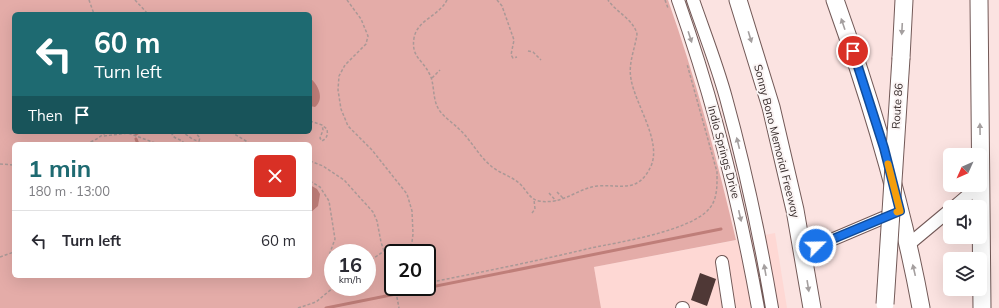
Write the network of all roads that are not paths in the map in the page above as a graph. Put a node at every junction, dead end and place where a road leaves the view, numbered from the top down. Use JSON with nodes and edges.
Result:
{"nodes":[{"id":1,"x":678,"y":0,"type":"edge"},
{"id":2,"x":693,"y":0,"type":"edge"},
{"id":3,"x":738,"y":0,"type":"edge"},
{"id":4,"x":835,"y":0,"type":"edge"},
{"id":5,"x":904,"y":0,"type":"edge"},
{"id":6,"x":979,"y":0,"type":"edge"},
{"id":7,"x":981,"y":148,"type":"edge"},
{"id":8,"x":972,"y":192,"type":"edge"},
{"id":9,"x":981,"y":192,"type":"edge"},
{"id":10,"x":962,"y":200,"type":"edge"},
{"id":11,"x":900,"y":211,"type":"junction"},
{"id":12,"x":943,"y":216,"type":"edge"},
{"id":13,"x":908,"y":245,"type":"junction"},
{"id":14,"x":803,"y":252,"type":"junction"},
{"id":15,"x":722,"y":262,"type":"dead end"},
{"id":16,"x":884,"y":306,"type":"edge"},
{"id":17,"x":729,"y":308,"type":"edge"},
{"id":18,"x":758,"y":308,"type":"edge"},
{"id":19,"x":772,"y":308,"type":"edge"},
{"id":20,"x":812,"y":308,"type":"edge"},
{"id":21,"x":921,"y":308,"type":"edge"},
{"id":22,"x":982,"y":308,"type":"edge"}],
"edges":[{"from":1,"to":18,"type":"lane","name":"Indio Springs Drive","one_way":true},
{"from":19,"to":2,"type":"lane","name":"Indio Springs Drive","one_way":true},
{"from":3,"to":14,"type":"highway","name":"Sonny Bono Memorial Freeway","one_way":true},
{"from":11,"to":4,"type":"highway","one_way":true},
{"from":5,"to":16,"type":"highway","name":"Route 86","one_way":true,"bridge":true},
{"from":7,"to":6,"type":"highway","one_way":true},
{"from":8,"to":10,"type":"lane"},
{"from":9,"to":22,"type":"highway"},
{"from":11,"to":13,"type":"highway"},
{"from":11,"to":14,"type":"lane"},
{"from":12,"to":13,"type":"lane"},
{"from":21,"to":13,"type":"highway","one_way":true},
{"from":14,"to":20,"type":"highway","name":"Sonny Bono Memorial Freeway","one_way":true},
{"from":15,"to":17,"type":"lane"}]}
